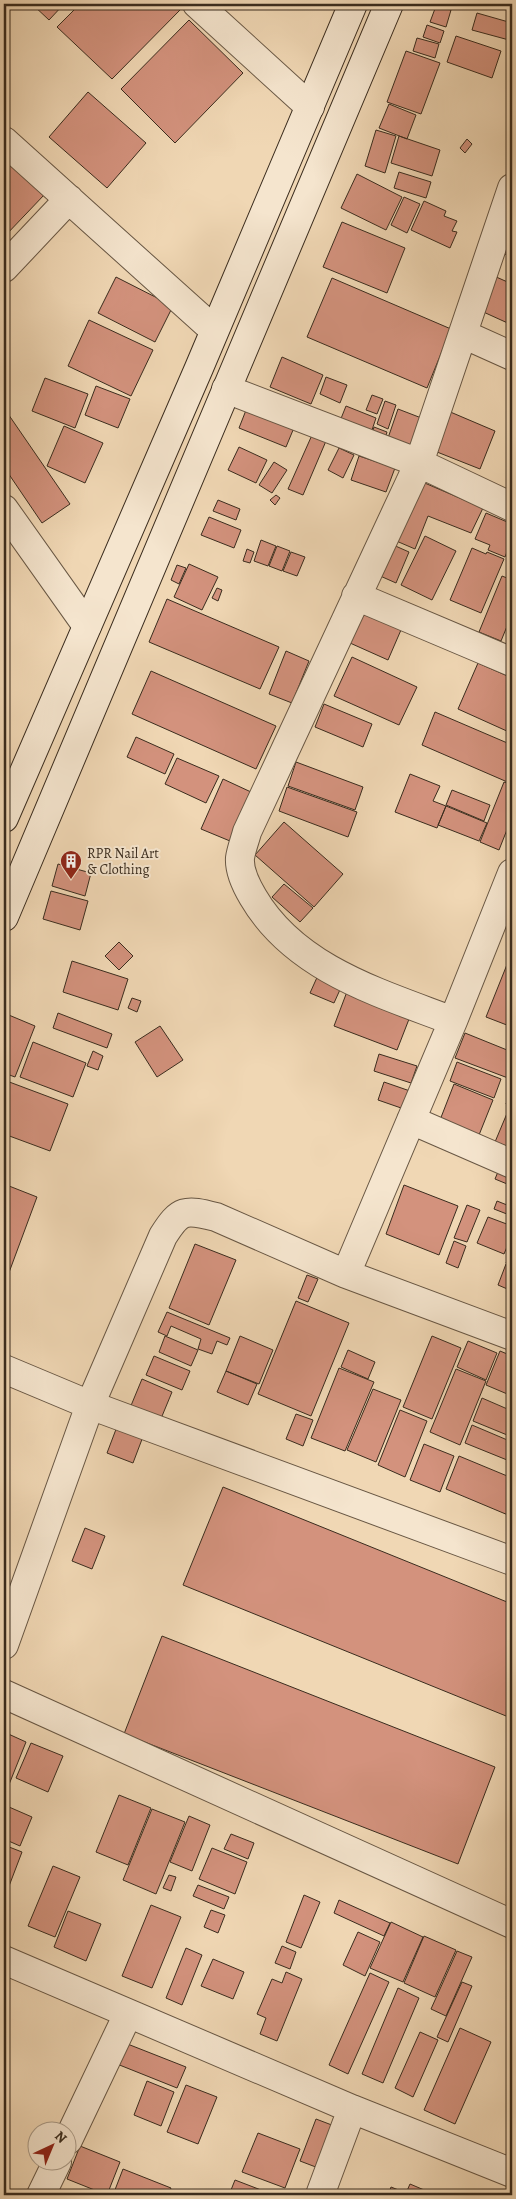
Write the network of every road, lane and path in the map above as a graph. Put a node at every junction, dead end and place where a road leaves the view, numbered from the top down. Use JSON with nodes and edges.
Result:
{"nodes":[{"id":1,"x":197,"y":4,"type":"edge"},
{"id":2,"x":354,"y":4,"type":"edge"},
{"id":3,"x":388,"y":4,"type":"edge"},
{"id":4,"x":310,"y":107,"type":"junction"},
{"id":5,"x":4,"y":141,"type":"edge"},
{"id":6,"x":512,"y":188,"type":"edge"},
{"id":7,"x":69,"y":199,"type":"junction"},
{"id":8,"x":4,"y":268,"type":"edge"},
{"id":9,"x":214,"y":330,"type":"junction"},
{"id":10,"x":463,"y":334,"type":"junction"},
{"id":11,"x":512,"y":356,"type":"edge"},
{"id":12,"x":226,"y":388,"type":"junction"},
{"id":13,"x":419,"y":463,"type":"junction"},
{"id":14,"x":512,"y":507,"type":"edge"},
{"id":15,"x":4,"y":509,"type":"edge"},
{"id":16,"x":356,"y":596,"type":"junction"},
{"id":17,"x":87,"y":626,"type":"junction"},
{"id":18,"x":512,"y":662,"type":"edge"},
{"id":19,"x":4,"y":818,"type":"edge"},
{"id":20,"x":512,"y":873,"type":"edge"},
{"id":21,"x":4,"y":917,"type":"edge"},
{"id":22,"x":453,"y":1021,"type":"junction"},
{"id":23,"x":411,"y":1120,"type":"junction"},
{"id":24,"x":512,"y":1164,"type":"edge"},
{"id":25,"x":346,"y":1274,"type":"junction"},
{"id":26,"x":512,"y":1336,"type":"edge"},
{"id":27,"x":4,"y":1369,"type":"edge"},
{"id":28,"x":90,"y":1405,"type":"junction"},
{"id":29,"x":512,"y":1561,"type":"edge"},
{"id":30,"x":4,"y":1645,"type":"edge"},
{"id":31,"x":4,"y":1694,"type":"edge"},
{"id":32,"x":512,"y":1924,"type":"edge"},
{"id":33,"x":4,"y":1960,"type":"edge"},
{"id":34,"x":128,"y":2014,"type":"junction"},
{"id":35,"x":352,"y":2109,"type":"junction"},
{"id":36,"x":77,"y":2122,"type":"edge"},
{"id":37,"x":52,"y":2172,"type":"edge"},
{"id":38,"x":512,"y":2173,"type":"edge"},
{"id":39,"x":41,"y":2195,"type":"edge"},
{"id":40,"x":320,"y":2195,"type":"edge"}],
"edges":[{"from":1,"to":4,"type":"street"},
{"from":2,"to":4,"type":"street"},
{"from":3,"to":12,"type":"street"},
{"from":4,"to":9,"type":"street"},
{"from":5,"to":7,"type":"street"},
{"from":6,"to":10,"type":"street"},
{"from":7,"to":8,"type":"street"},
{"from":7,"to":9,"type":"street"},
{"from":9,"to":17,"type":"street"},
{"from":10,"to":11,"type":"street"},
{"from":10,"to":13,"type":"street"},
{"from":12,"to":13,"type":"street"},
{"from":12,"to":21,"type":"street"},
{"from":13,"to":14,"type":"street"},
{"from":13,"to":16,"type":"street"},
{"from":15,"to":17,"type":"street"},
{"from":16,"to":18,"type":"street"},
{"from":16,"to":22,"type":"street"},
{"from":17,"to":19,"type":"street"},
{"from":20,"to":22,"type":"street"},
{"from":22,"to":23,"type":"street"},
{"from":23,"to":24,"type":"street"},
{"from":23,"to":25,"type":"street"},
{"from":25,"to":26,"type":"street"},
{"from":25,"to":28,"type":"street"},
{"from":27,"to":28,"type":"street"},
{"from":28,"to":29,"type":"street"},
{"from":28,"to":30,"type":"street"},
{"from":31,"to":32,"type":"street"},
{"from":33,"to":34,"type":"street"},
{"from":34,"to":35,"type":"street"},
{"from":34,"to":36,"type":"street"},
{"from":35,"to":38,"type":"street"},
{"from":35,"to":40,"type":"street"},
{"from":37,"to":39,"type":"street"}]}
